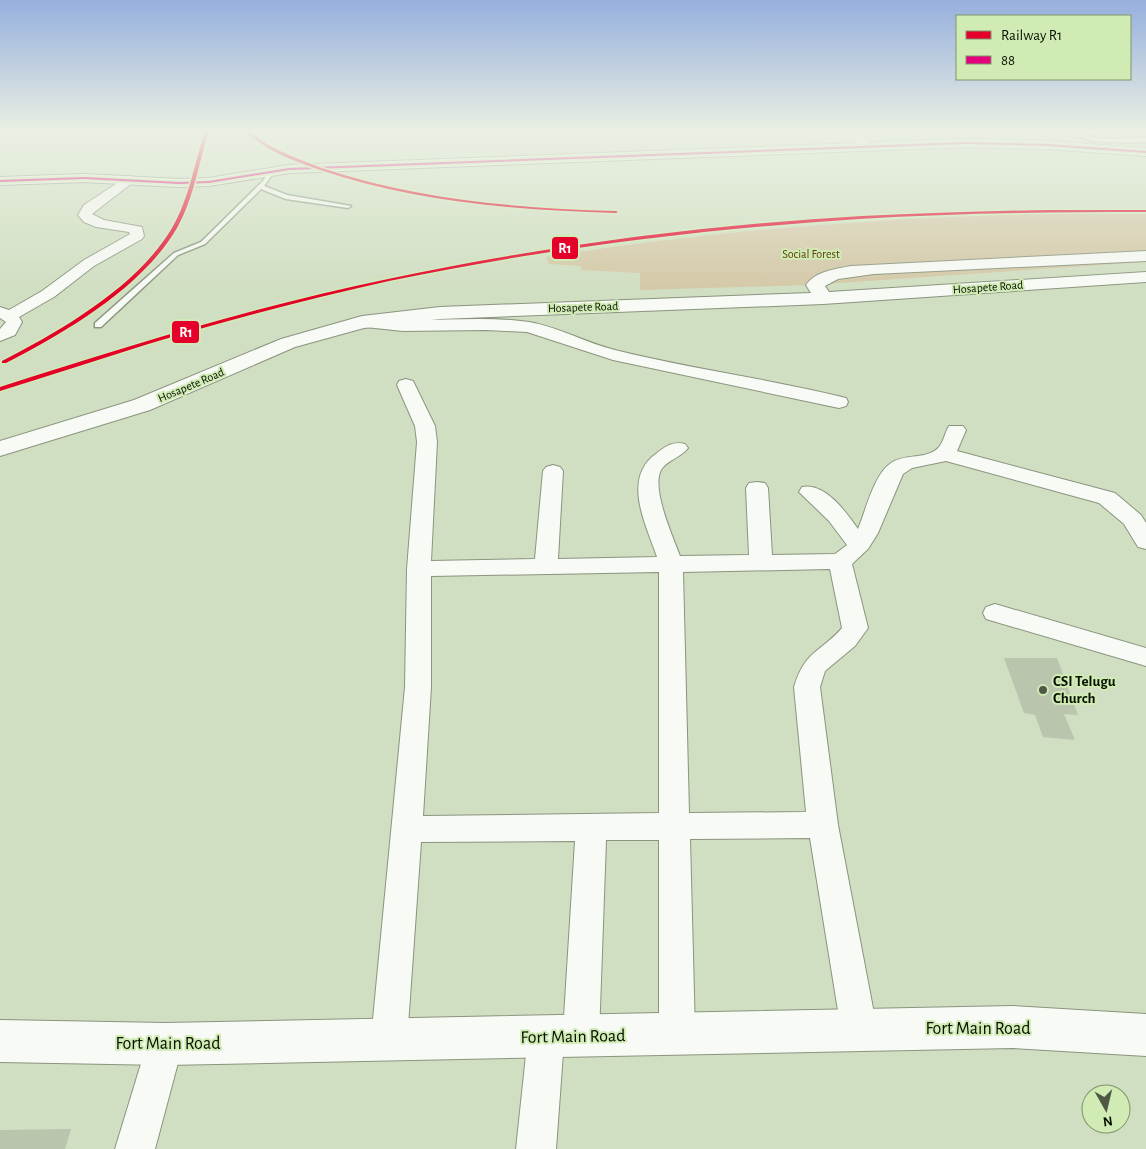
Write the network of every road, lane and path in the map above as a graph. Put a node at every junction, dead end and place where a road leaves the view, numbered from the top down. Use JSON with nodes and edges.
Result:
{"nodes":[{"id":1,"x":123,"y":184,"type":"edge"},
{"id":2,"x":262,"y":184,"type":"edge"},
{"id":3,"x":260,"y":187,"type":"junction"},
{"id":4,"x":348,"y":206,"type":"dead end"},
{"id":5,"x":1146,"y":256,"type":"edge"},
{"id":6,"x":1146,"y":270,"type":"edge"},
{"id":7,"x":1146,"y":277,"type":"edge"},
{"id":8,"x":820,"y":294,"type":"junction"},
{"id":9,"x":5,"y":314,"type":"edge"},
{"id":10,"x":362,"y":322,"type":"junction"},
{"id":11,"x":98,"y":325,"type":"dead end"},
{"id":12,"x":0,"y":336,"type":"edge"},
{"id":13,"x":406,"y":385,"type":"dead end"},
{"id":14,"x":839,"y":402,"type":"dead end"},
{"id":15,"x":956,"y":430,"type":"dead end"},
{"id":16,"x":16,"y":433,"type":"edge"},
{"id":17,"x":678,"y":448,"type":"dead end"},
{"id":18,"x":0,"y":449,"type":"edge"},
{"id":19,"x":944,"y":454,"type":"junction"},
{"id":20,"x":553,"y":471,"type":"dead end"},
{"id":21,"x":757,"y":488,"type":"dead end"},
{"id":22,"x":810,"y":492,"type":"dead end"},
{"id":23,"x":1146,"y":542,"type":"edge"},
{"id":24,"x":850,"y":552,"type":"junction"},
{"id":25,"x":672,"y":564,"type":"junction"},
{"id":26,"x":761,"y":564,"type":"junction"},
{"id":27,"x":546,"y":566,"type":"junction"},
{"id":28,"x":419,"y":569,"type":"junction"},
{"id":29,"x":995,"y":613,"type":"dead end"},
{"id":30,"x":1146,"y":657,"type":"edge"},
{"id":31,"x":823,"y":825,"type":"junction"},
{"id":32,"x":674,"y":826,"type":"junction"},
{"id":33,"x":591,"y":827,"type":"junction"},
{"id":34,"x":407,"y":828,"type":"junction"},
{"id":35,"x":859,"y":1030,"type":"junction"},
{"id":36,"x":677,"y":1033,"type":"junction"},
{"id":37,"x":1146,"y":1035,"type":"edge"},
{"id":38,"x":563,"y":1036,"type":"junction"},
{"id":39,"x":389,"y":1040,"type":"junction"},
{"id":40,"x":0,"y":1041,"type":"edge"},
{"id":41,"x":165,"y":1044,"type":"junction"},
{"id":42,"x":135,"y":1149,"type":"edge"},
{"id":43,"x":536,"y":1149,"type":"edge"}],
"edges":[{"from":1,"to":9,"type":"street"},
{"from":2,"to":3,"type":"lane"},
{"from":3,"to":4,"type":"lane"},
{"from":3,"to":11,"type":"lane"},
{"from":5,"to":8,"type":"main road"},
{"from":6,"to":8,"type":"main road","name":"Hosapete Road"},
{"from":7,"to":8,"type":"main road","name":"Hosapete Road"},
{"from":8,"to":10,"type":"main road","name":"Hosapete Road"},
{"from":8,"to":16,"type":"main road","name":"Hosapete Road"},
{"from":9,"to":12,"type":"street"},
{"from":10,"to":14,"type":"street"},
{"from":10,"to":16,"type":"main road","name":"Hosapete Road"},
{"from":13,"to":28,"type":"street"},
{"from":15,"to":19,"type":"street"},
{"from":16,"to":18,"type":"main road"},
{"from":17,"to":25,"type":"street"},
{"from":19,"to":23,"type":"street"},
{"from":19,"to":24,"type":"street"},
{"from":20,"to":27,"type":"street"},
{"from":21,"to":26,"type":"street"},
{"from":22,"to":24,"type":"street"},
{"from":24,"to":26,"type":"street"},
{"from":24,"to":31,"type":"street"},
{"from":25,"to":26,"type":"street"},
{"from":25,"to":27,"type":"street"},
{"from":25,"to":32,"type":"street"},
{"from":27,"to":28,"type":"street"},
{"from":28,"to":34,"type":"street"},
{"from":29,"to":30,"type":"street"},
{"from":31,"to":32,"type":"street"},
{"from":31,"to":35,"type":"street"},
{"from":32,"to":33,"type":"street"},
{"from":32,"to":36,"type":"street"},
{"from":33,"to":34,"type":"street"},
{"from":33,"to":38,"type":"street"},
{"from":34,"to":39,"type":"street"},
{"from":35,"to":36,"type":"main road","name":"Fort Main Road"},
{"from":35,"to":37,"type":"main road","name":"Fort Main Road"},
{"from":36,"to":38,"type":"main road","name":"Fort Main Road"},
{"from":38,"to":39,"type":"main road","name":"Fort Main Road"},
{"from":38,"to":43,"type":"street"},
{"from":39,"to":41,"type":"main road","name":"Fort Main Road"},
{"from":40,"to":41,"type":"main road","name":"Fort Main Road"},
{"from":41,"to":42,"type":"street"}]}
